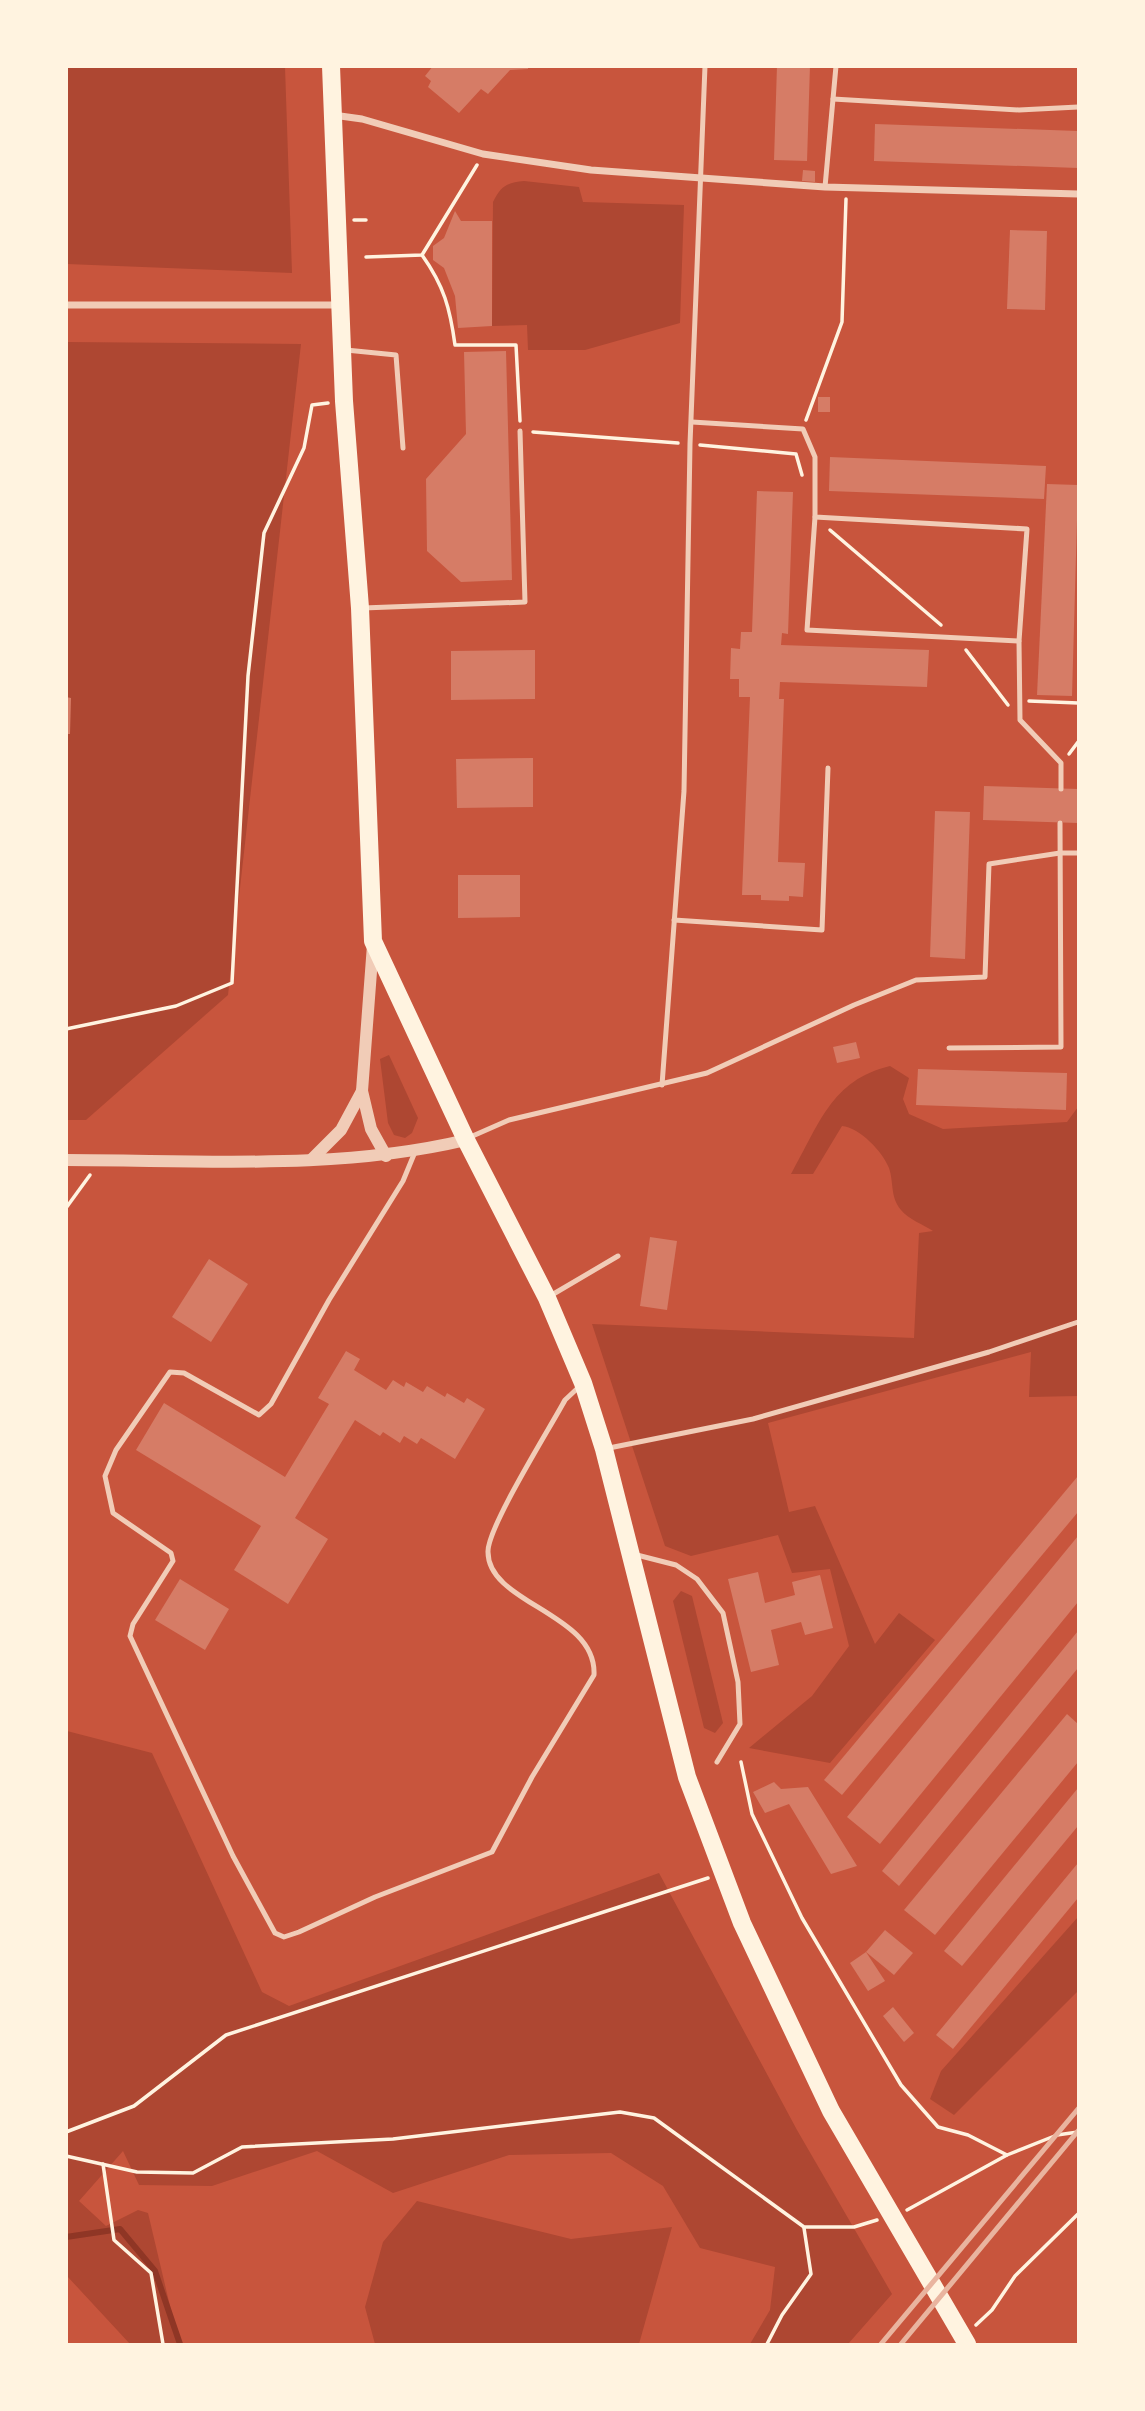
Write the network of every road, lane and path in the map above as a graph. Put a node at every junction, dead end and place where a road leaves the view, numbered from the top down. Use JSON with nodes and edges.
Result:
{"nodes":[{"id":1,"x":331,"y":66,"type":"edge"},
{"id":2,"x":705,"y":66,"type":"edge"},
{"id":3,"x":836,"y":66,"type":"edge"},
{"id":4,"x":833,"y":99,"type":"junction"},
{"id":5,"x":1079,"y":107,"type":"edge"},
{"id":6,"x":332,"y":115,"type":"junction"},
{"id":7,"x":483,"y":155,"type":"junction"},
{"id":8,"x":700,"y":179,"type":"junction"},
{"id":9,"x":825,"y":187,"type":"junction"},
{"id":10,"x":846,"y":187,"type":"junction"},
{"id":11,"x":1079,"y":194,"type":"edge"},
{"id":12,"x":422,"y":255,"type":"junction"},
{"id":13,"x":366,"y":257,"type":"dead end"},
{"id":14,"x":66,"y":305,"type":"edge"},
{"id":15,"x":342,"y":305,"type":"junction"},
{"id":16,"x":343,"y":349,"type":"junction"},
{"id":17,"x":312,"y":405,"type":"dead end"},
{"id":18,"x":692,"y":422,"type":"junction"},
{"id":19,"x":803,"y":429,"type":"junction"},
{"id":20,"x":520,"y":430,"type":"junction"},
{"id":21,"x":690,"y":444,"type":"junction"},
{"id":22,"x":403,"y":448,"type":"dead end"},
{"id":23,"x":804,"y":485,"type":"dead end"},
{"id":24,"x":815,"y":517,"type":"junction"},
{"id":25,"x":360,"y":608,"type":"junction"},
{"id":26,"x":957,"y":638,"type":"junction"},
{"id":27,"x":1019,"y":640,"type":"junction"},
{"id":28,"x":1020,"y":700,"type":"junction"},
{"id":29,"x":1079,"y":703,"type":"edge"},
{"id":30,"x":1020,"y":720,"type":"junction"},
{"id":31,"x":828,"y":768,"type":"dead end"},
{"id":32,"x":1061,"y":789,"type":"dead end"},
{"id":33,"x":1060,"y":823,"type":"dead end"},
{"id":34,"x":1060,"y":853,"type":"junction"},
{"id":35,"x":1079,"y":853,"type":"edge"},
{"id":36,"x":674,"y":920,"type":"junction"},
{"id":37,"x":373,"y":941,"type":"junction"},
{"id":38,"x":66,"y":1028,"type":"edge"},
{"id":39,"x":948,"y":1048,"type":"dead end"},
{"id":40,"x":662,"y":1086,"type":"junction"},
{"id":41,"x":362,"y":1091,"type":"junction"},
{"id":42,"x":466,"y":1140,"type":"junction"},
{"id":43,"x":415,"y":1152,"type":"junction"},
{"id":44,"x":386,"y":1156,"type":"junction"},
{"id":45,"x":312,"y":1159,"type":"junction"},
{"id":46,"x":66,"y":1160,"type":"edge"},
{"id":47,"x":100,"y":1160,"type":"junction"},
{"id":48,"x":66,"y":1208,"type":"edge"},
{"id":49,"x":618,"y":1256,"type":"dead end"},
{"id":50,"x":547,"y":1298,"type":"junction"},
{"id":51,"x":1079,"y":1322,"type":"edge"},
{"id":52,"x":583,"y":1383,"type":"junction"},
{"id":53,"x":604,"y":1449,"type":"junction"},
{"id":54,"x":632,"y":1553,"type":"junction"},
{"id":55,"x":717,"y":1762,"type":"dead end"},
{"id":56,"x":741,"y":1762,"type":"dead end"},
{"id":57,"x":723,"y":1873,"type":"junction"},
{"id":58,"x":66,"y":2132,"type":"edge"},
{"id":59,"x":1079,"y":2132,"type":"edge"},
{"id":60,"x":1007,"y":2155,"type":"junction"},
{"id":61,"x":66,"y":2156,"type":"edge"},
{"id":62,"x":103,"y":2164,"type":"junction"},
{"id":63,"x":898,"y":2213,"type":"dead end"},
{"id":64,"x":1079,"y":2214,"type":"edge"},
{"id":65,"x":887,"y":2216,"type":"dead end"},
{"id":66,"x":804,"y":2228,"type":"dead end"},
{"id":67,"x":974,"y":2327,"type":"dead end"},
{"id":68,"x":163,"y":2344,"type":"edge"},
{"id":69,"x":767,"y":2344,"type":"edge"},
{"id":70,"x":967,"y":2344,"type":"edge"}],
"edges":[{"from":1,"to":6,"type":"main road"},
{"from":2,"to":8,"type":"lane"},
{"from":3,"to":4,"type":"lane"},
{"from":4,"to":5,"type":"lane"},
{"from":4,"to":9,"type":"lane"},
{"from":6,"to":7,"type":"street"},
{"from":6,"to":15,"type":"main road"},
{"from":7,"to":8,"type":"street"},
{"from":7,"to":12,"type":"path"},
{"from":8,"to":9,"type":"street"},
{"from":8,"to":18,"type":"lane"},
{"from":9,"to":10,"type":"street"},
{"from":10,"to":11,"type":"street"},
{"from":10,"to":19,"type":"path"},
{"from":12,"to":13,"type":"path"},
{"from":12,"to":20,"type":"path"},
{"from":14,"to":15,"type":"street"},
{"from":15,"to":16,"type":"main road"},
{"from":16,"to":22,"type":"lane"},
{"from":16,"to":25,"type":"main road"},
{"from":17,"to":38,"type":"path"},
{"from":18,"to":19,"type":"lane"},
{"from":18,"to":21,"type":"lane"},
{"from":19,"to":24,"type":"lane"},
{"from":20,"to":21,"type":"path"},
{"from":20,"to":25,"type":"lane"},
{"from":21,"to":23,"type":"path"},
{"from":21,"to":36,"type":"lane"},
{"from":24,"to":26,"type":"path"},
{"from":24,"to":26,"type":"lane"},
{"from":24,"to":27,"type":"lane"},
{"from":25,"to":37,"type":"main road"},
{"from":26,"to":27,"type":"lane"},
{"from":26,"to":30,"type":"path"},
{"from":27,"to":28,"type":"lane"},
{"from":28,"to":29,"type":"path"},
{"from":28,"to":30,"type":"lane"},
{"from":30,"to":32,"type":"lane"},
{"from":31,"to":36,"type":"lane"},
{"from":33,"to":34,"type":"lane"},
{"from":34,"to":35,"type":"lane"},
{"from":34,"to":39,"type":"lane"},
{"from":34,"to":40,"type":"lane"},
{"from":36,"to":40,"type":"lane"},
{"from":37,"to":41,"type":"street"},
{"from":37,"to":42,"type":"main road"},
{"from":40,"to":42,"type":"lane"},
{"from":41,"to":44,"type":"street"},
{"from":41,"to":45,"type":"street"},
{"from":42,"to":43,"type":"street"},
{"from":42,"to":50,"type":"main road"},
{"from":43,"to":44,"type":"street"},
{"from":43,"to":52,"type":"lane"},
{"from":44,"to":45,"type":"street"},
{"from":45,"to":47,"type":"street"},
{"from":46,"to":47,"type":"street"},
{"from":47,"to":48,"type":"path"},
{"from":49,"to":50,"type":"lane"},
{"from":50,"to":52,"type":"main road"},
{"from":51,"to":53,"type":"lane"},
{"from":52,"to":53,"type":"main road"},
{"from":53,"to":54,"type":"main road"},
{"from":54,"to":55,"type":"lane"},
{"from":54,"to":57,"type":"main road"},
{"from":56,"to":60,"type":"path"},
{"from":57,"to":58,"type":"path"},
{"from":57,"to":70,"type":"main road"},
{"from":59,"to":60,"type":"path"},
{"from":60,"to":63,"type":"path"},
{"from":61,"to":62,"type":"path"},
{"from":62,"to":65,"type":"path"},
{"from":62,"to":68,"type":"path"},
{"from":64,"to":67,"type":"path"},
{"from":66,"to":69,"type":"path"}]}
